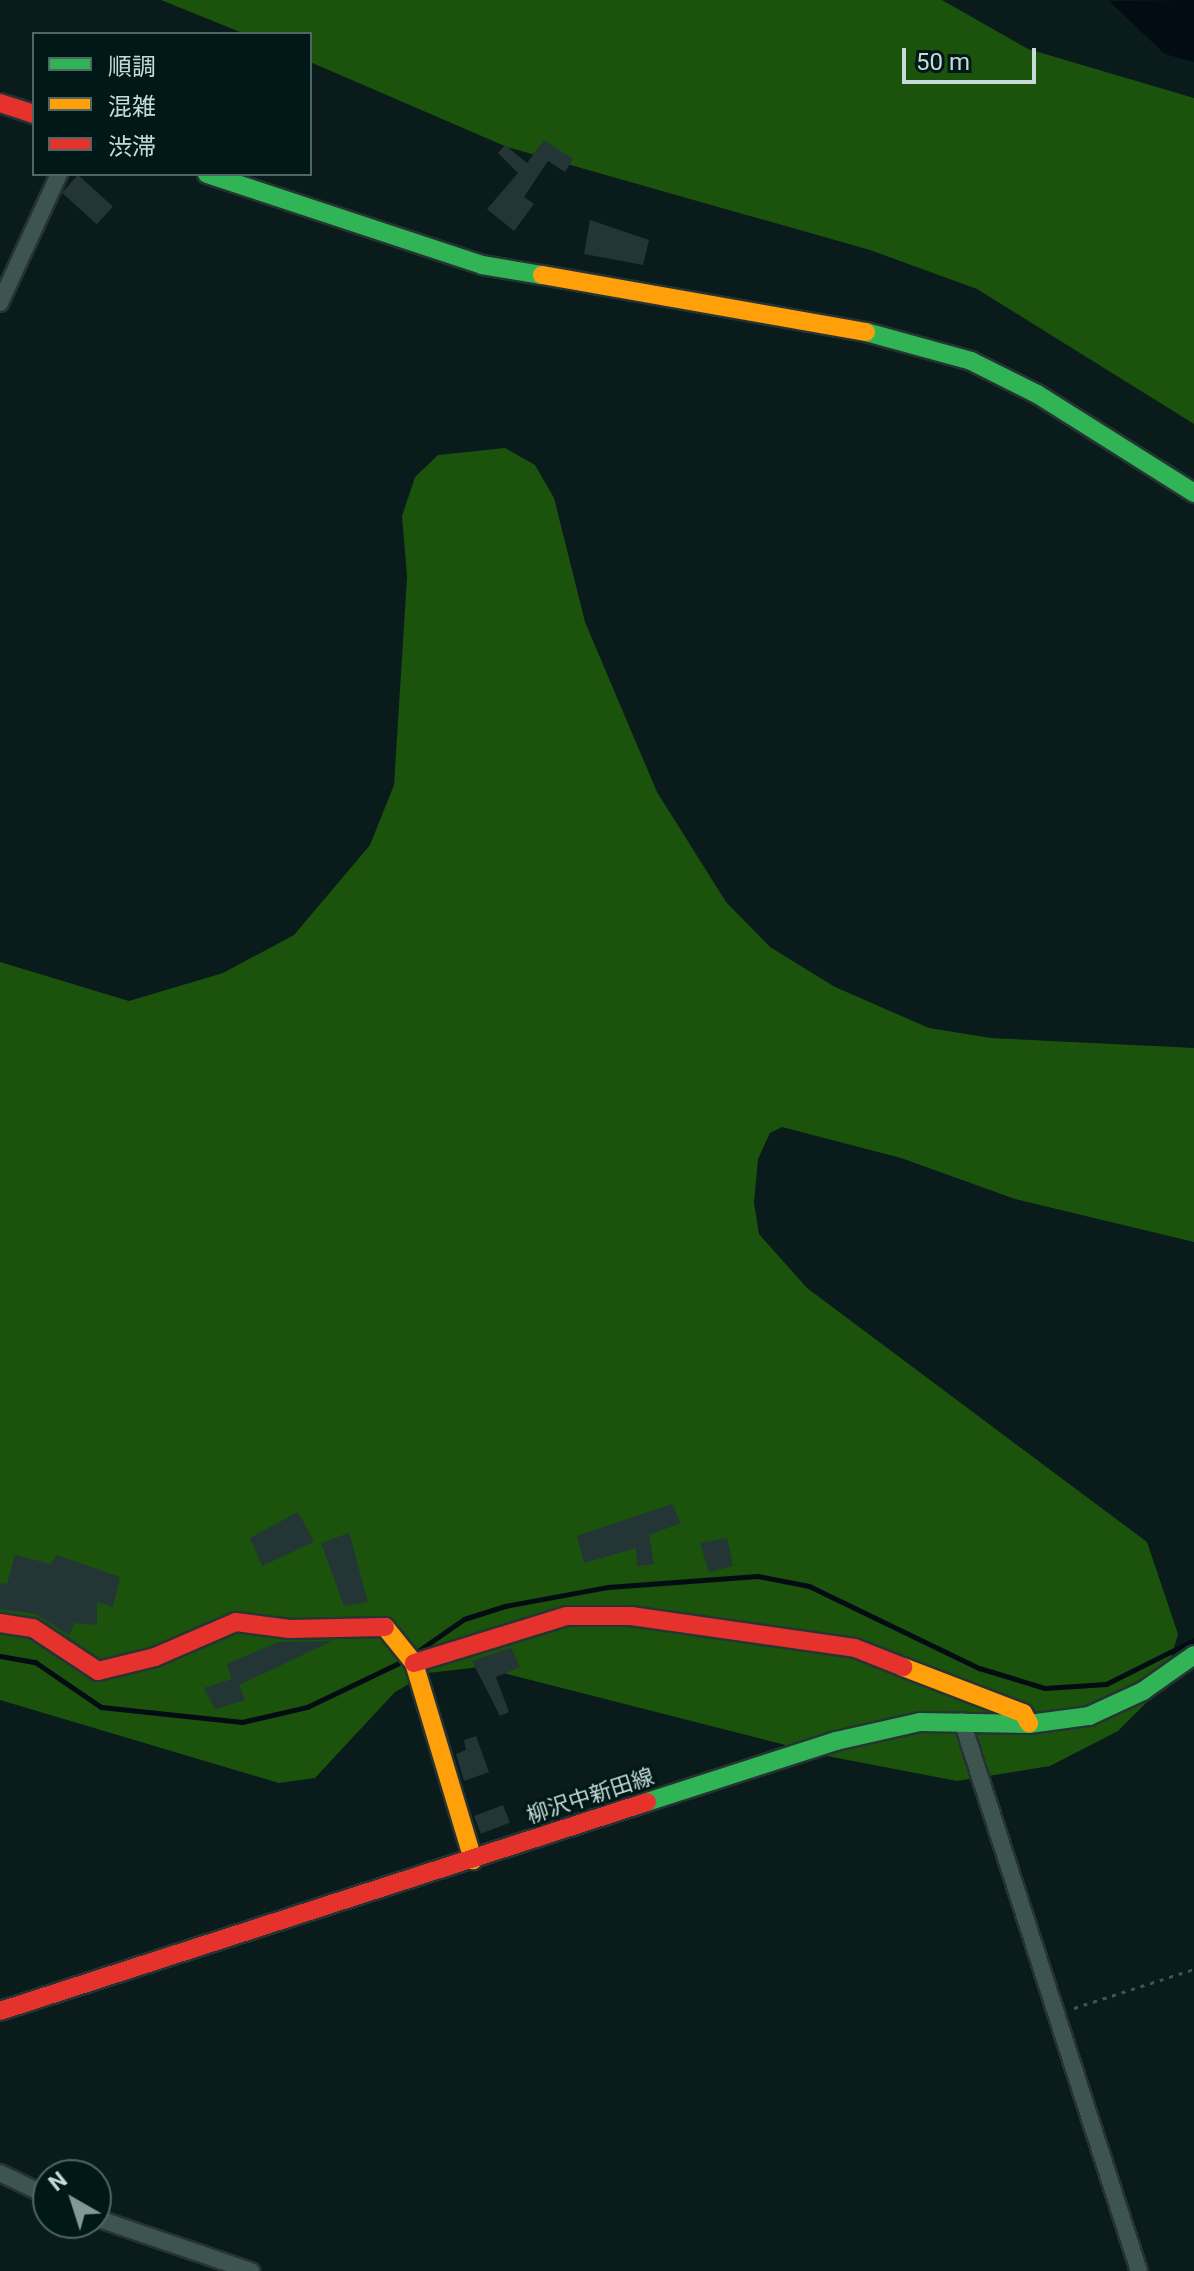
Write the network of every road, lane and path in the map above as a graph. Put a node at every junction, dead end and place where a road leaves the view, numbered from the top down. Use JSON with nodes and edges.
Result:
{"nodes":[{"id":1,"x":0,"y":103,"type":"edge"},
{"id":2,"x":32,"y":113,"type":"edge"},
{"id":3,"x":58,"y":176,"type":"edge"},
{"id":4,"x":213,"y":176,"type":"edge"},
{"id":5,"x":0,"y":303,"type":"edge"},
{"id":6,"x":1194,"y":493,"type":"edge"},
{"id":7,"x":0,"y":1623,"type":"edge"},
{"id":8,"x":1194,"y":1655,"type":"edge"},
{"id":9,"x":414,"y":1663,"type":"junction"},
{"id":10,"x":962,"y":1721,"type":"junction"},
{"id":11,"x":1029,"y":1724,"type":"junction"},
{"id":12,"x":473,"y":1860,"type":"junction"},
{"id":13,"x":1194,"y":1969,"type":"edge"},
{"id":14,"x":0,"y":2011,"type":"edge"},
{"id":15,"x":1055,"y":2014,"type":"junction"},
{"id":16,"x":0,"y":2173,"type":"edge"},
{"id":17,"x":32,"y":2188,"type":"edge"},
{"id":18,"x":112,"y":2223,"type":"edge"},
{"id":19,"x":251,"y":2271,"type":"edge"},
{"id":20,"x":1139,"y":2271,"type":"edge"}],
"edges":[{"from":1,"to":2,"type":"street"},
{"from":3,"to":5,"type":"street"},
{"from":4,"to":6,"type":"street"},
{"from":7,"to":9,"type":"street"},
{"from":8,"to":11,"type":"street","name":"柳沢中新田線"},
{"from":9,"to":11,"type":"street"},
{"from":9,"to":12,"type":"street"},
{"from":10,"to":11,"type":"street","name":"柳沢中新田線"},
{"from":10,"to":12,"type":"street","name":"柳沢中新田線"},
{"from":10,"to":15,"type":"street"},
{"from":12,"to":14,"type":"street","name":"柳沢中新田線"},
{"from":13,"to":15,"type":"path"},
{"from":15,"to":20,"type":"street"},
{"from":16,"to":17,"type":"street"},
{"from":18,"to":19,"type":"street"}]}
